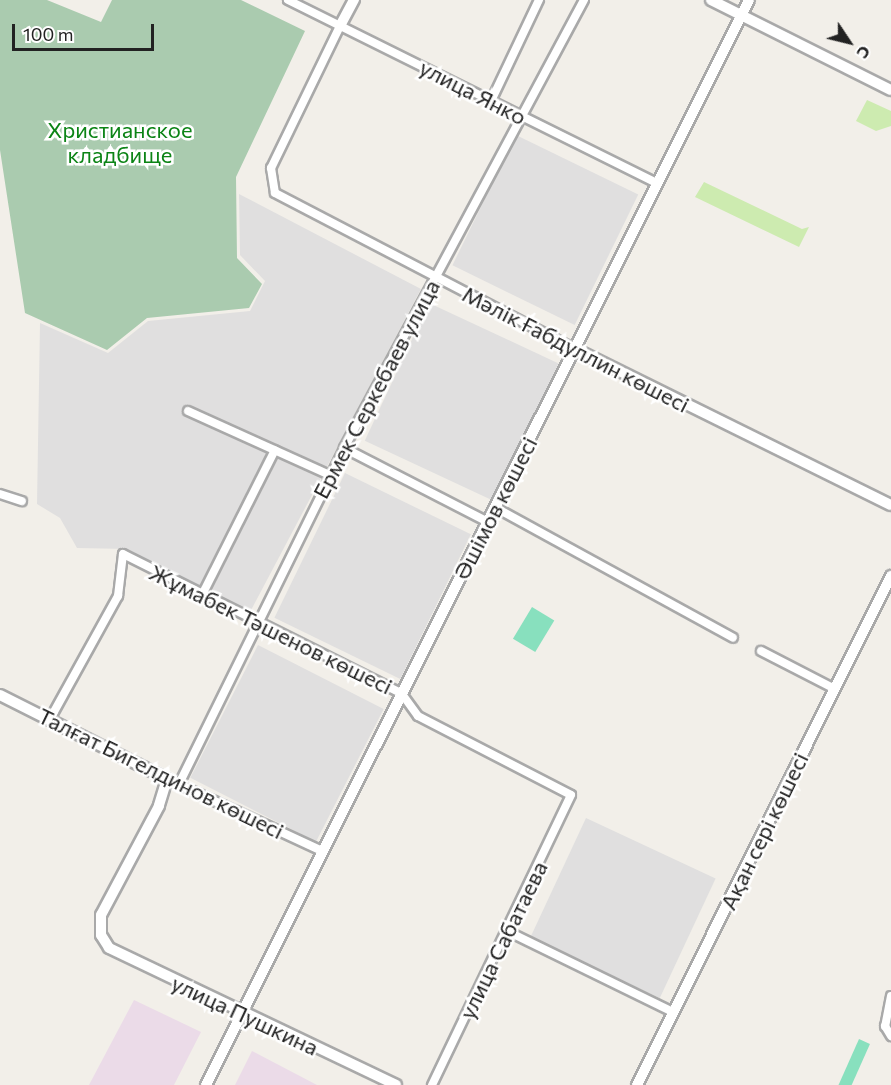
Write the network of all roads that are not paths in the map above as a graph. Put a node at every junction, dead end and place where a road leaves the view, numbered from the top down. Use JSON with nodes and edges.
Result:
{"nodes":[{"id":1,"x":288,"y":0,"type":"edge"},
{"id":2,"x":354,"y":0,"type":"edge"},
{"id":3,"x":539,"y":0,"type":"edge"},
{"id":4,"x":584,"y":0,"type":"edge"},
{"id":5,"x":711,"y":0,"type":"edge"},
{"id":6,"x":749,"y":0,"type":"edge"},
{"id":7,"x":742,"y":14,"type":"junction"},
{"id":8,"x":340,"y":26,"type":"junction"},
{"id":9,"x":891,"y":90,"type":"edge"},
{"id":10,"x":491,"y":101,"type":"junction"},
{"id":11,"x":524,"y":119,"type":"junction"},
{"id":12,"x":658,"y":184,"type":"junction"},
{"id":13,"x":435,"y":277,"type":"junction"},
{"id":14,"x":574,"y":350,"type":"junction"},
{"id":15,"x":188,"y":411,"type":"dead end"},
{"id":16,"x":344,"y":448,"type":"junction"},
{"id":17,"x":275,"y":450,"type":"junction"},
{"id":18,"x":330,"y":476,"type":"junction"},
{"id":19,"x":0,"y":494,"type":"edge"},
{"id":20,"x":22,"y":501,"type":"dead end"},
{"id":21,"x":891,"y":505,"type":"edge"},
{"id":22,"x":496,"y":508,"type":"junction"},
{"id":23,"x":488,"y":522,"type":"junction"},
{"id":24,"x":891,"y":576,"type":"edge"},
{"id":25,"x":202,"y":594,"type":"junction"},
{"id":26,"x":257,"y":622,"type":"junction"},
{"id":27,"x":733,"y":638,"type":"dead end"},
{"id":28,"x":761,"y":651,"type":"dead end"},
{"id":29,"x":835,"y":688,"type":"junction"},
{"id":30,"x":402,"y":694,"type":"junction"},
{"id":31,"x":0,"y":695,"type":"edge"},
{"id":32,"x":50,"y":719,"type":"junction"},
{"id":33,"x":167,"y":779,"type":"junction"},
{"id":34,"x":180,"y":784,"type":"junction"},
{"id":35,"x":571,"y":795,"type":"joint"},
{"id":36,"x":322,"y":851,"type":"junction"},
{"id":37,"x":509,"y":932,"type":"junction"},
{"id":38,"x":891,"y":996,"type":"edge"},
{"id":39,"x":674,"y":1012,"type":"junction"},
{"id":40,"x":242,"y":1016,"type":"junction"},
{"id":41,"x":891,"y":1036,"type":"edge"},
{"id":42,"x":206,"y":1085,"type":"edge"},
{"id":43,"x":396,"y":1085,"type":"edge"},
{"id":44,"x":432,"y":1085,"type":"edge"},
{"id":45,"x":637,"y":1085,"type":"edge"}],
"edges":[{"from":1,"to":8,"type":"street","name":"улица Янко"},
{"from":2,"to":8,"type":"street"},
{"from":3,"to":10,"type":"street"},
{"from":4,"to":11,"type":"street","name":"Ермек Серкебаев улица"},
{"from":5,"to":7,"type":"street"},
{"from":6,"to":7,"type":"street","name":"Әшімов көшесі"},
{"from":7,"to":9,"type":"street"},
{"from":7,"to":12,"type":"street","name":"Әшімов көшесі"},
{"from":8,"to":10,"type":"street","name":"улица Янко"},
{"from":8,"to":13,"type":"street","name":"Мәлік Ғабдуллин көшесі"},
{"from":10,"to":11,"type":"street","name":"улица Янко"},
{"from":11,"to":12,"type":"street","name":"улица Янко"},
{"from":11,"to":13,"type":"street","name":"Ермек Серкебаев улица"},
{"from":12,"to":14,"type":"street","name":"Әшімов көшесі"},
{"from":13,"to":14,"type":"street","name":"Мәлік Ғабдуллин көшесі"},
{"from":13,"to":16,"type":"street","name":"Ермек Серкебаев улица"},
{"from":14,"to":21,"type":"street","name":"Мәлік Ғабдуллин көшесі"},
{"from":14,"to":22,"type":"street","name":"Әшімов көшесі"},
{"from":15,"to":17,"type":"street"},
{"from":16,"to":18,"type":"street","name":"Ермек Серкебаев улица"},
{"from":16,"to":23,"type":"street"},
{"from":17,"to":18,"type":"street"},
{"from":17,"to":25,"type":"street"},
{"from":18,"to":26,"type":"street","name":"Ермек Серкебаев улица"},
{"from":19,"to":20,"type":"street"},
{"from":22,"to":23,"type":"street","name":"Әшімов көшесі"},
{"from":22,"to":27,"type":"street"},
{"from":23,"to":30,"type":"street","name":"Әшімов көшесі"},
{"from":24,"to":29,"type":"street","name":"Ақан сері көшесі"},
{"from":25,"to":26,"type":"street","name":"Жұмабек Тәшенов көшесі"},
{"from":25,"to":32,"type":"street","name":"Жұмабек Тәшенов көшесі"},
{"from":26,"to":30,"type":"street","name":"Жұмабек Тәшенов көшесі"},
{"from":26,"to":34,"type":"street","name":"Ермек Серкебаев улица"},
{"from":28,"to":29,"type":"street"},
{"from":29,"to":39,"type":"street","name":"Ақан сері көшесі"},
{"from":30,"to":35,"type":"street","name":"Жұмабек Тәшенов көшесі"},
{"from":30,"to":36,"type":"street","name":"Әшімов көшесі"},
{"from":31,"to":32,"type":"street","name":"Талғат Бигелдинов көшесі"},
{"from":32,"to":33,"type":"street","name":"Талғат Бигелдинов көшесі"},
{"from":33,"to":34,"type":"street","name":"Талғат Бигелдинов көшесі"},
{"from":33,"to":40,"type":"street","name":"улица Пушкина"},
{"from":34,"to":36,"type":"street","name":"Талғат Бигелдинов көшесі"},
{"from":35,"to":37,"type":"street","name":"улица Сабатаева"},
{"from":36,"to":40,"type":"street","name":"Әшімов көшесі"},
{"from":37,"to":39,"type":"street"},
{"from":37,"to":44,"type":"street","name":"улица Сабатаева"},
{"from":38,"to":41,"type":"street"},
{"from":39,"to":45,"type":"street","name":"Ақан сері көшесі"},
{"from":40,"to":42,"type":"street","name":"Әшімов көшесі"},
{"from":40,"to":43,"type":"street","name":"улица Пушкина"}]}
